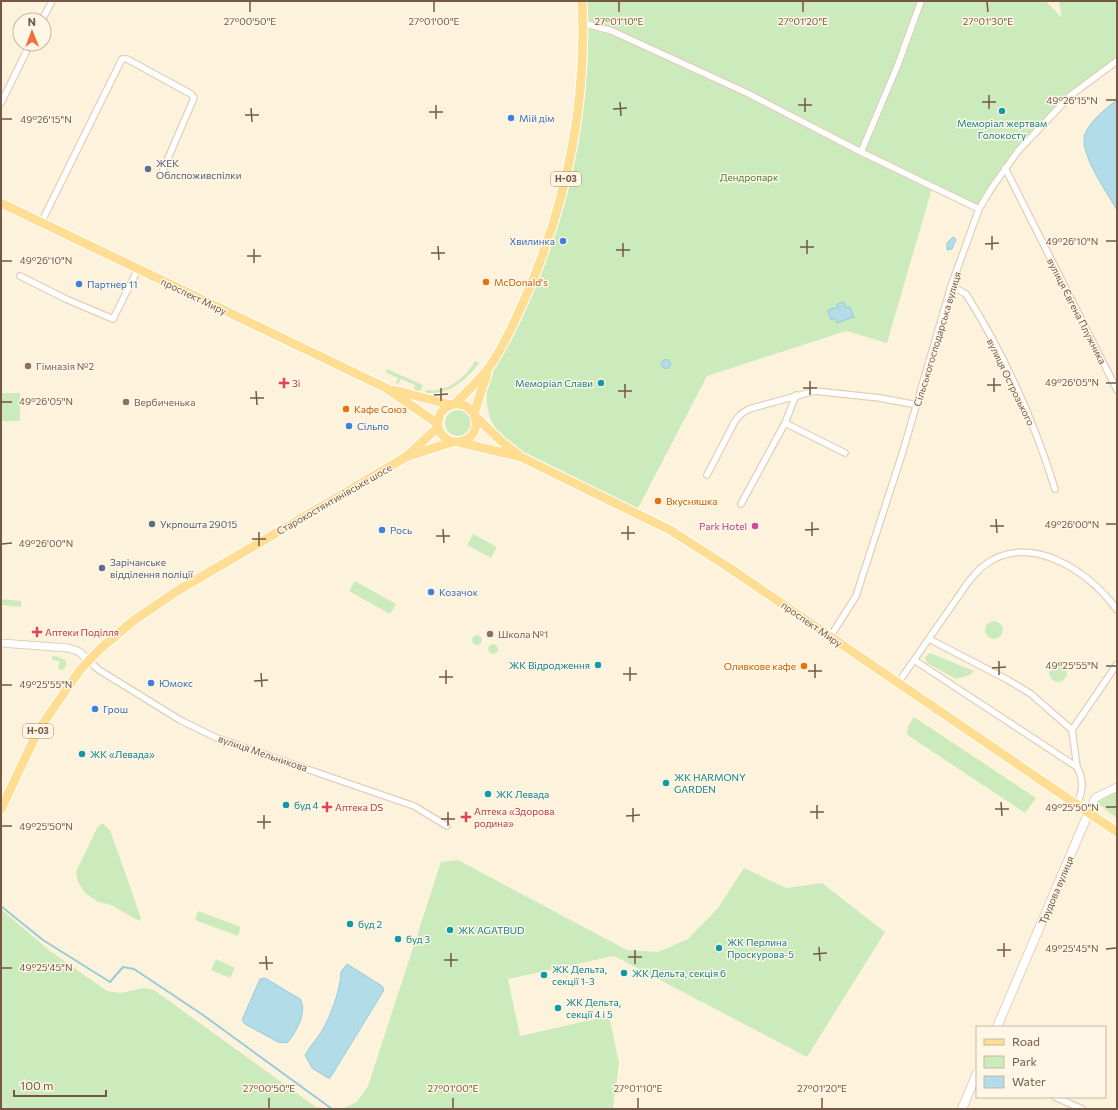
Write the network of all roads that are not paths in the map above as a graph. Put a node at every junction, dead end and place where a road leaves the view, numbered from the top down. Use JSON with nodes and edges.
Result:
{"nodes":[{"id":1,"x":52,"y":1,"type":"edge"},
{"id":2,"x":582,"y":1,"type":"edge"},
{"id":3,"x":921,"y":1,"type":"edge"},
{"id":4,"x":46,"y":12,"type":"edge"},
{"id":5,"x":583,"y":22,"type":"junction"},
{"id":6,"x":26,"y":52,"type":"edge"},
{"id":7,"x":1117,"y":61,"type":"edge"},
{"id":8,"x":1,"y":103,"type":"edge"},
{"id":9,"x":861,"y":152,"type":"junction"},
{"id":10,"x":1005,"y":168,"type":"junction"},
{"id":11,"x":162,"y":170,"type":"dead end"},
{"id":12,"x":1,"y":203,"type":"edge"},
{"id":13,"x":979,"y":210,"type":"junction"},
{"id":14,"x":41,"y":222,"type":"junction"},
{"id":15,"x":138,"y":269,"type":"junction"},
{"id":16,"x":20,"y":276,"type":"dead end"},
{"id":17,"x":951,"y":286,"type":"junction"},
{"id":18,"x":490,"y":366,"type":"junction"},
{"id":19,"x":386,"y":388,"type":"junction"},
{"id":20,"x":1117,"y":390,"type":"edge"},
{"id":21,"x":796,"y":395,"type":"junction"},
{"id":22,"x":453,"y":404,"type":"junction"},
{"id":23,"x":917,"y":405,"type":"junction"},
{"id":24,"x":475,"y":415,"type":"junction"},
{"id":25,"x":785,"y":422,"type":"junction"},
{"id":26,"x":438,"y":426,"type":"junction"},
{"id":27,"x":455,"y":442,"type":"junction"},
{"id":28,"x":845,"y":453,"type":"dead end"},
{"id":29,"x":406,"y":457,"type":"junction"},
{"id":30,"x":521,"y":457,"type":"junction"},
{"id":31,"x":707,"y":475,"type":"dead end"},
{"id":32,"x":1055,"y":489,"type":"dead end"},
{"id":33,"x":741,"y":504,"type":"dead end"},
{"id":34,"x":1117,"y":610,"type":"edge"},
{"id":35,"x":830,"y":637,"type":"junction"},
{"id":36,"x":929,"y":639,"type":"junction"},
{"id":37,"x":1,"y":643,"type":"edge"},
{"id":38,"x":914,"y":660,"type":"junction"},
{"id":39,"x":89,"y":661,"type":"junction"},
{"id":40,"x":1117,"y":664,"type":"edge"},
{"id":41,"x":898,"y":683,"type":"junction"},
{"id":42,"x":1072,"y":730,"type":"junction"},
{"id":43,"x":1078,"y":770,"type":"junction"},
{"id":44,"x":1117,"y":787,"type":"edge"},
{"id":45,"x":1076,"y":806,"type":"junction"},
{"id":46,"x":1,"y":809,"type":"edge"},
{"id":47,"x":1088,"y":814,"type":"junction"},
{"id":48,"x":447,"y":826,"type":"dead end"},
{"id":49,"x":1117,"y":832,"type":"edge"},
{"id":50,"x":997,"y":1026,"type":"edge"},
{"id":51,"x":976,"y":1075,"type":"edge"},
{"id":52,"x":1057,"y":1098,"type":"edge"},
{"id":53,"x":962,"y":1109,"type":"edge"},
{"id":54,"x":1082,"y":1109,"type":"edge"}],
"edges":[{"from":1,"to":4,"type":"street"},
{"from":2,"to":5,"type":"main road","number":"Н-03"},
{"from":3,"to":9,"type":"street"},
{"from":5,"to":9,"type":"street"},
{"from":5,"to":18,"type":"main road","number":"Н-03"},
{"from":6,"to":8,"type":"street"},
{"from":7,"to":10,"type":"street","name":"Сільськогосподарська вулиця"},
{"from":9,"to":13,"type":"street"},
{"from":10,"to":13,"type":"street","name":"Сільськогосподарська вулиця"},
{"from":10,"to":20,"type":"street","name":"вулиця Євгена Плужника"},
{"from":11,"to":14,"type":"street"},
{"from":12,"to":14,"type":"main road","name":"проспект Миру"},
{"from":13,"to":17,"type":"street","name":"Сільськогосподарська вулиця"},
{"from":14,"to":15,"type":"main road","name":"проспект Миру"},
{"from":15,"to":16,"type":"street"},
{"from":15,"to":19,"type":"main road","name":"проспект Миру"},
{"from":17,"to":23,"type":"street","name":"Сільськогосподарська вулиця"},
{"from":17,"to":32,"type":"street","name":"вулиця Острозького"},
{"from":18,"to":22,"type":"main road","number":"Н-03"},
{"from":18,"to":24,"type":"main road","number":"Н-03"},
{"from":19,"to":22,"type":"main road","name":"проспект Миру"},
{"from":19,"to":26,"type":"main road","name":"проспект Миру"},
{"from":21,"to":23,"type":"street"},
{"from":21,"to":25,"type":"street"},
{"from":21,"to":31,"type":"street"},
{"from":22,"to":24,"type":"main road"},
{"from":22,"to":26,"type":"main road","number":"Н-03"},
{"from":23,"to":35,"type":"street","name":"Сільськогосподарська вулиця"},
{"from":24,"to":27,"type":"main road","number":"Н-03"},
{"from":24,"to":30,"type":"main road","name":"проспект Миру"},
{"from":25,"to":28,"type":"street"},
{"from":25,"to":33,"type":"street"},
{"from":26,"to":27,"type":"main road"},
{"from":26,"to":29,"type":"main road","number":"Н-03"},
{"from":27,"to":29,"type":"main road","number":"Н-03"},
{"from":27,"to":30,"type":"main road","name":"проспект Миру"},
{"from":29,"to":39,"type":"main road","name":"Старокостянтинівське шосе","number":"Н-03"},
{"from":30,"to":35,"type":"main road","name":"проспект Миру"},
{"from":34,"to":36,"type":"street"},
{"from":35,"to":41,"type":"main road","name":"проспект Миру"},
{"from":36,"to":38,"type":"street"},
{"from":36,"to":42,"type":"street"},
{"from":37,"to":39,"type":"street"},
{"from":38,"to":41,"type":"street"},
{"from":38,"to":43,"type":"street"},
{"from":39,"to":46,"type":"main road","name":"Старокостянтинівське шосе","number":"Н-03"},
{"from":39,"to":48,"type":"street","name":"вулиця Мельникова"},
{"from":40,"to":42,"type":"street"},
{"from":41,"to":45,"type":"main road","name":"проспект Миру"},
{"from":42,"to":43,"type":"street"},
{"from":43,"to":45,"type":"street"},
{"from":44,"to":47,"type":"street","name":"Трудова вулиця"},
{"from":45,"to":47,"type":"main road","name":"проспект Миру"},
{"from":47,"to":49,"type":"main road","name":"проспект Миру"},
{"from":47,"to":50,"type":"main road","name":"Трудова вулиця"},
{"from":51,"to":53,"type":"main road"},
{"from":52,"to":54,"type":"street"}]}
